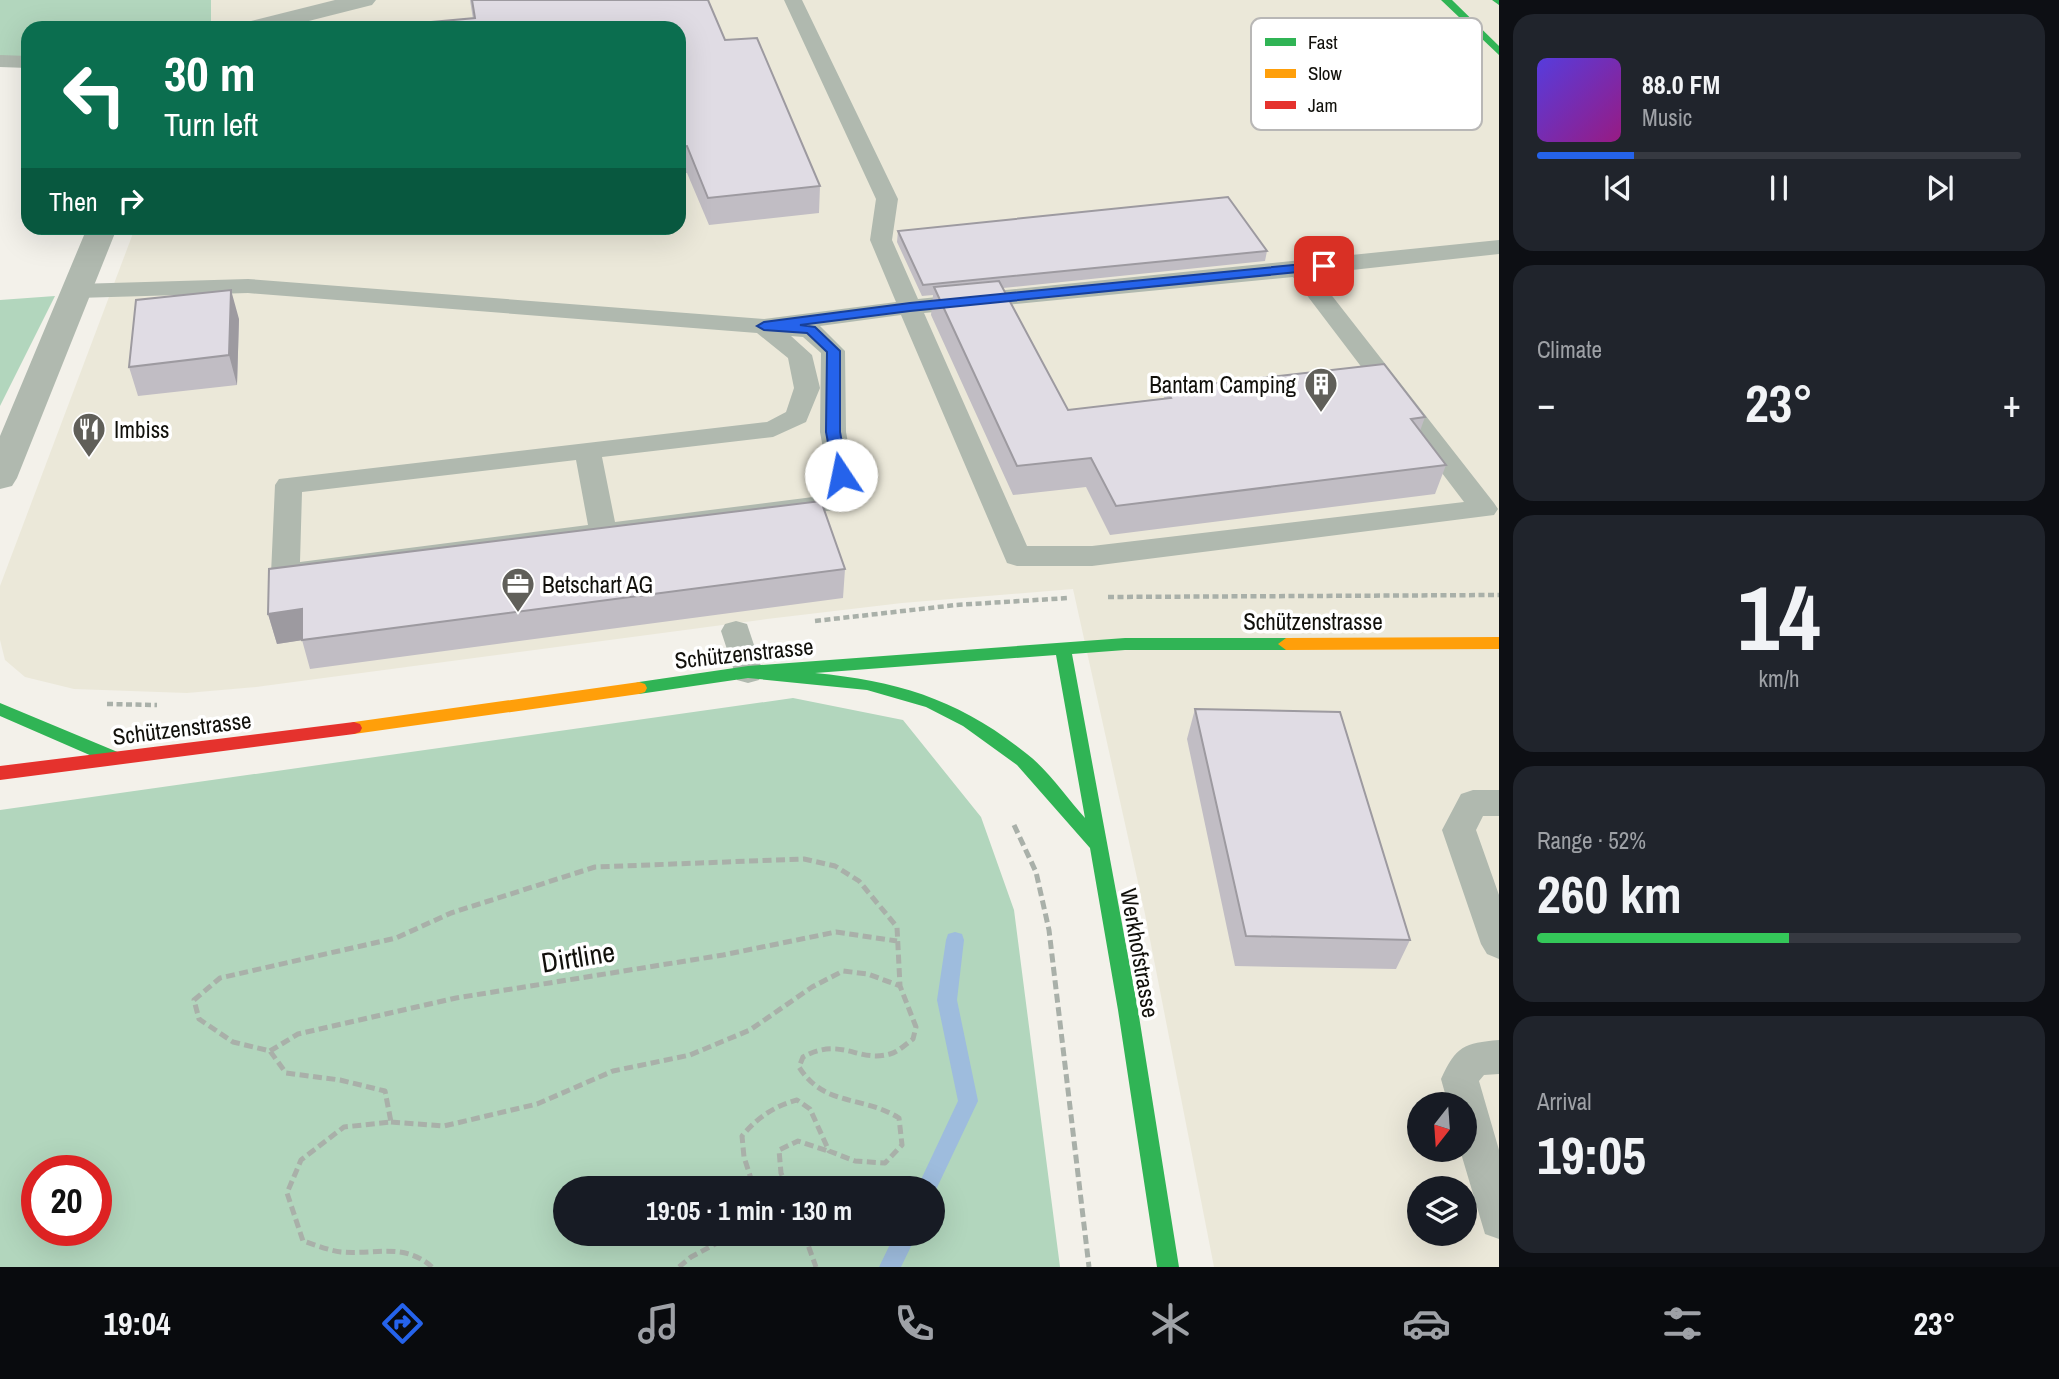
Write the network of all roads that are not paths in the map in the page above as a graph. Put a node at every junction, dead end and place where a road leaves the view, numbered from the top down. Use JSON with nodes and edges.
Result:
{"nodes":[{"id":1,"x":364,"y":0,"type":"edge"},
{"id":2,"x":793,"y":0,"type":"edge"},
{"id":3,"x":1446,"y":0,"type":"edge"},
{"id":4,"x":1464,"y":18,"type":"edge"},
{"id":5,"x":248,"y":21,"type":"edge"},
{"id":6,"x":1482,"y":35,"type":"edge"},
{"id":7,"x":1499,"y":52,"type":"edge"},
{"id":8,"x":0,"y":61,"type":"edge"},
{"id":9,"x":21,"y":62,"type":"edge"},
{"id":10,"x":99,"y":235,"type":"edge"},
{"id":11,"x":1499,"y":247,"type":"edge"},
{"id":12,"x":1299,"y":269,"type":"junction"},
{"id":13,"x":77,"y":290,"type":"junction"},
{"id":14,"x":910,"y":307,"type":"junction"},
{"id":15,"x":764,"y":326,"type":"junction"},
{"id":16,"x":588,"y":451,"type":"junction"},
{"id":17,"x":0,"y":478,"type":"edge"},
{"id":18,"x":603,"y":533,"type":"junction"},
{"id":19,"x":736,"y":631,"type":"dead end"},
{"id":20,"x":1499,"y":643,"type":"edge"},
{"id":21,"x":1063,"y":648,"type":"junction"},
{"id":22,"x":748,"y":672,"type":"junction"},
{"id":23,"x":0,"y":709,"type":"edge"},
{"id":24,"x":116,"y":759,"type":"junction"},
{"id":25,"x":0,"y":773,"type":"edge"},
{"id":26,"x":1499,"y":803,"type":"edge"},
{"id":27,"x":1098,"y":845,"type":"junction"},
{"id":28,"x":1499,"y":944,"type":"edge"},
{"id":29,"x":1499,"y":1057,"type":"edge"},
{"id":30,"x":1499,"y":1220,"type":"edge"},
{"id":31,"x":1168,"y":1267,"type":"edge"}],
"edges":[{"from":1,"to":5,"type":"street"},
{"from":2,"to":14,"type":"lane"},
{"from":3,"to":4,"type":"main road"},
{"from":6,"to":7,"type":"main road"},
{"from":8,"to":9,"type":"lane"},
{"from":10,"to":13,"type":"street"},
{"from":11,"to":12,"type":"lane"},
{"from":12,"to":14,"type":"lane"},
{"from":12,"to":14,"type":"lane"},
{"from":13,"to":15,"type":"lane"},
{"from":13,"to":17,"type":"street"},
{"from":14,"to":15,"type":"lane"},
{"from":15,"to":16,"type":"lane"},
{"from":15,"to":18,"type":"lane"},
{"from":16,"to":18,"type":"lane"},
{"from":16,"to":18,"type":"lane"},
{"from":19,"to":22,"type":"lane"},
{"from":20,"to":21,"type":"main road","name":"Schützenstrasse"},
{"from":21,"to":22,"type":"main road","name":"Schützenstrasse"},
{"from":21,"to":27,"type":"main road","name":"Werkhofstrasse"},
{"from":22,"to":24,"type":"main road","name":"Schützenstrasse"},
{"from":22,"to":27,"type":"main road"},
{"from":23,"to":24,"type":"main road"},
{"from":24,"to":25,"type":"main road","name":"Schützenstrasse"},
{"from":26,"to":28,"type":"lane"},
{"from":27,"to":31,"type":"main road","name":"Werkhofstrasse"},
{"from":29,"to":30,"type":"lane"}]}
